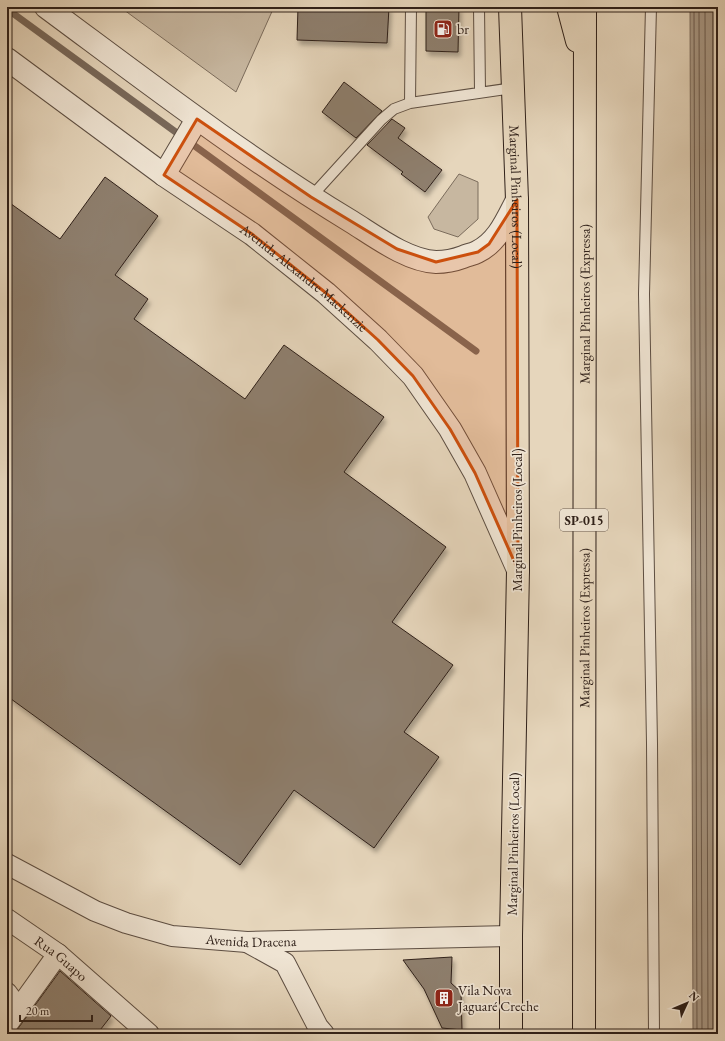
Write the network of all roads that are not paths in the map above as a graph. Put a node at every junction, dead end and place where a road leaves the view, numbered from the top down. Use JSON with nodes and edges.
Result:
{"nodes":[{"id":1,"x":46,"y":7,"type":"edge"},
{"id":2,"x":411,"y":7,"type":"edge"},
{"id":3,"x":479,"y":7,"type":"edge"},
{"id":4,"x":510,"y":7,"type":"edge"},
{"id":5,"x":568,"y":7,"type":"edge"},
{"id":6,"x":585,"y":7,"type":"edge"},
{"id":7,"x":651,"y":7,"type":"edge"},
{"id":8,"x":7,"y":59,"type":"edge"},
{"id":9,"x":584,"y":67,"type":"junction"},
{"id":10,"x":513,"y":88,"type":"junction"},
{"id":11,"x":480,"y":92,"type":"junction"},
{"id":12,"x":410,"y":103,"type":"junction"},
{"id":13,"x":198,"y":119,"type":"junction"},
{"id":14,"x":164,"y":175,"type":"junction"},
{"id":15,"x":311,"y":197,"type":"junction"},
{"id":16,"x":517,"y":200,"type":"junction"},
{"id":17,"x":518,"y":570,"type":"junction"},
{"id":18,"x":7,"y":864,"type":"edge"},
{"id":19,"x":7,"y":919,"type":"edge"},
{"id":20,"x":511,"y":936,"type":"junction"},
{"id":21,"x":247,"y":942,"type":"junction"},
{"id":22,"x":58,"y":954,"type":"junction"},
{"id":23,"x":7,"y":993,"type":"edge"},
{"id":24,"x":19,"y":1009,"type":"junction"},
{"id":25,"x":7,"y":1026,"type":"edge"},
{"id":26,"x":149,"y":1034,"type":"edge"},
{"id":27,"x":324,"y":1034,"type":"edge"},
{"id":28,"x":511,"y":1034,"type":"edge"},
{"id":29,"x":584,"y":1034,"type":"edge"},
{"id":30,"x":654,"y":1034,"type":"edge"}],
"edges":[{"from":1,"to":13,"type":"street"},
{"from":2,"to":12,"type":"lane"},
{"from":3,"to":11,"type":"lane"},
{"from":4,"to":10,"type":"highway","name":"Marginal Pinheiros (Local)"},
{"from":5,"to":9,"type":"highway"},
{"from":6,"to":9,"type":"highway","name":"Marginal Pinheiros (Expressa)","number":"SP-015"},
{"from":7,"to":30,"type":"lane"},
{"from":8,"to":14,"type":"street","name":"Avenida Alexandre Mackenzie"},
{"from":9,"to":29,"type":"highway","name":"Marginal Pinheiros (Expressa)","number":"SP-015"},
{"from":10,"to":11,"type":"lane"},
{"from":10,"to":16,"type":"highway","name":"Marginal Pinheiros (Local)"},
{"from":11,"to":12,"type":"lane"},
{"from":12,"to":15,"type":"lane"},
{"from":13,"to":14,"type":"street"},
{"from":13,"to":15,"type":"street"},
{"from":14,"to":17,"type":"street","name":"Avenida Alexandre Mackenzie"},
{"from":15,"to":16,"type":"street"},
{"from":16,"to":17,"type":"highway","name":"Marginal Pinheiros (Local)"},
{"from":17,"to":20,"type":"highway","name":"Marginal Pinheiros (Local)"},
{"from":18,"to":21,"type":"street","name":"Avenida Dracena"},
{"from":19,"to":22,"type":"street","name":"Rua Guapo"},
{"from":20,"to":21,"type":"street","name":"Avenida Dracena"},
{"from":20,"to":28,"type":"highway","name":"Marginal Pinheiros (Local)"},
{"from":21,"to":27,"type":"street"},
{"from":22,"to":24,"type":"street"},
{"from":22,"to":26,"type":"street","name":"Rua Guapo"},
{"from":23,"to":24,"type":"street"},
{"from":24,"to":25,"type":"street"}]}
